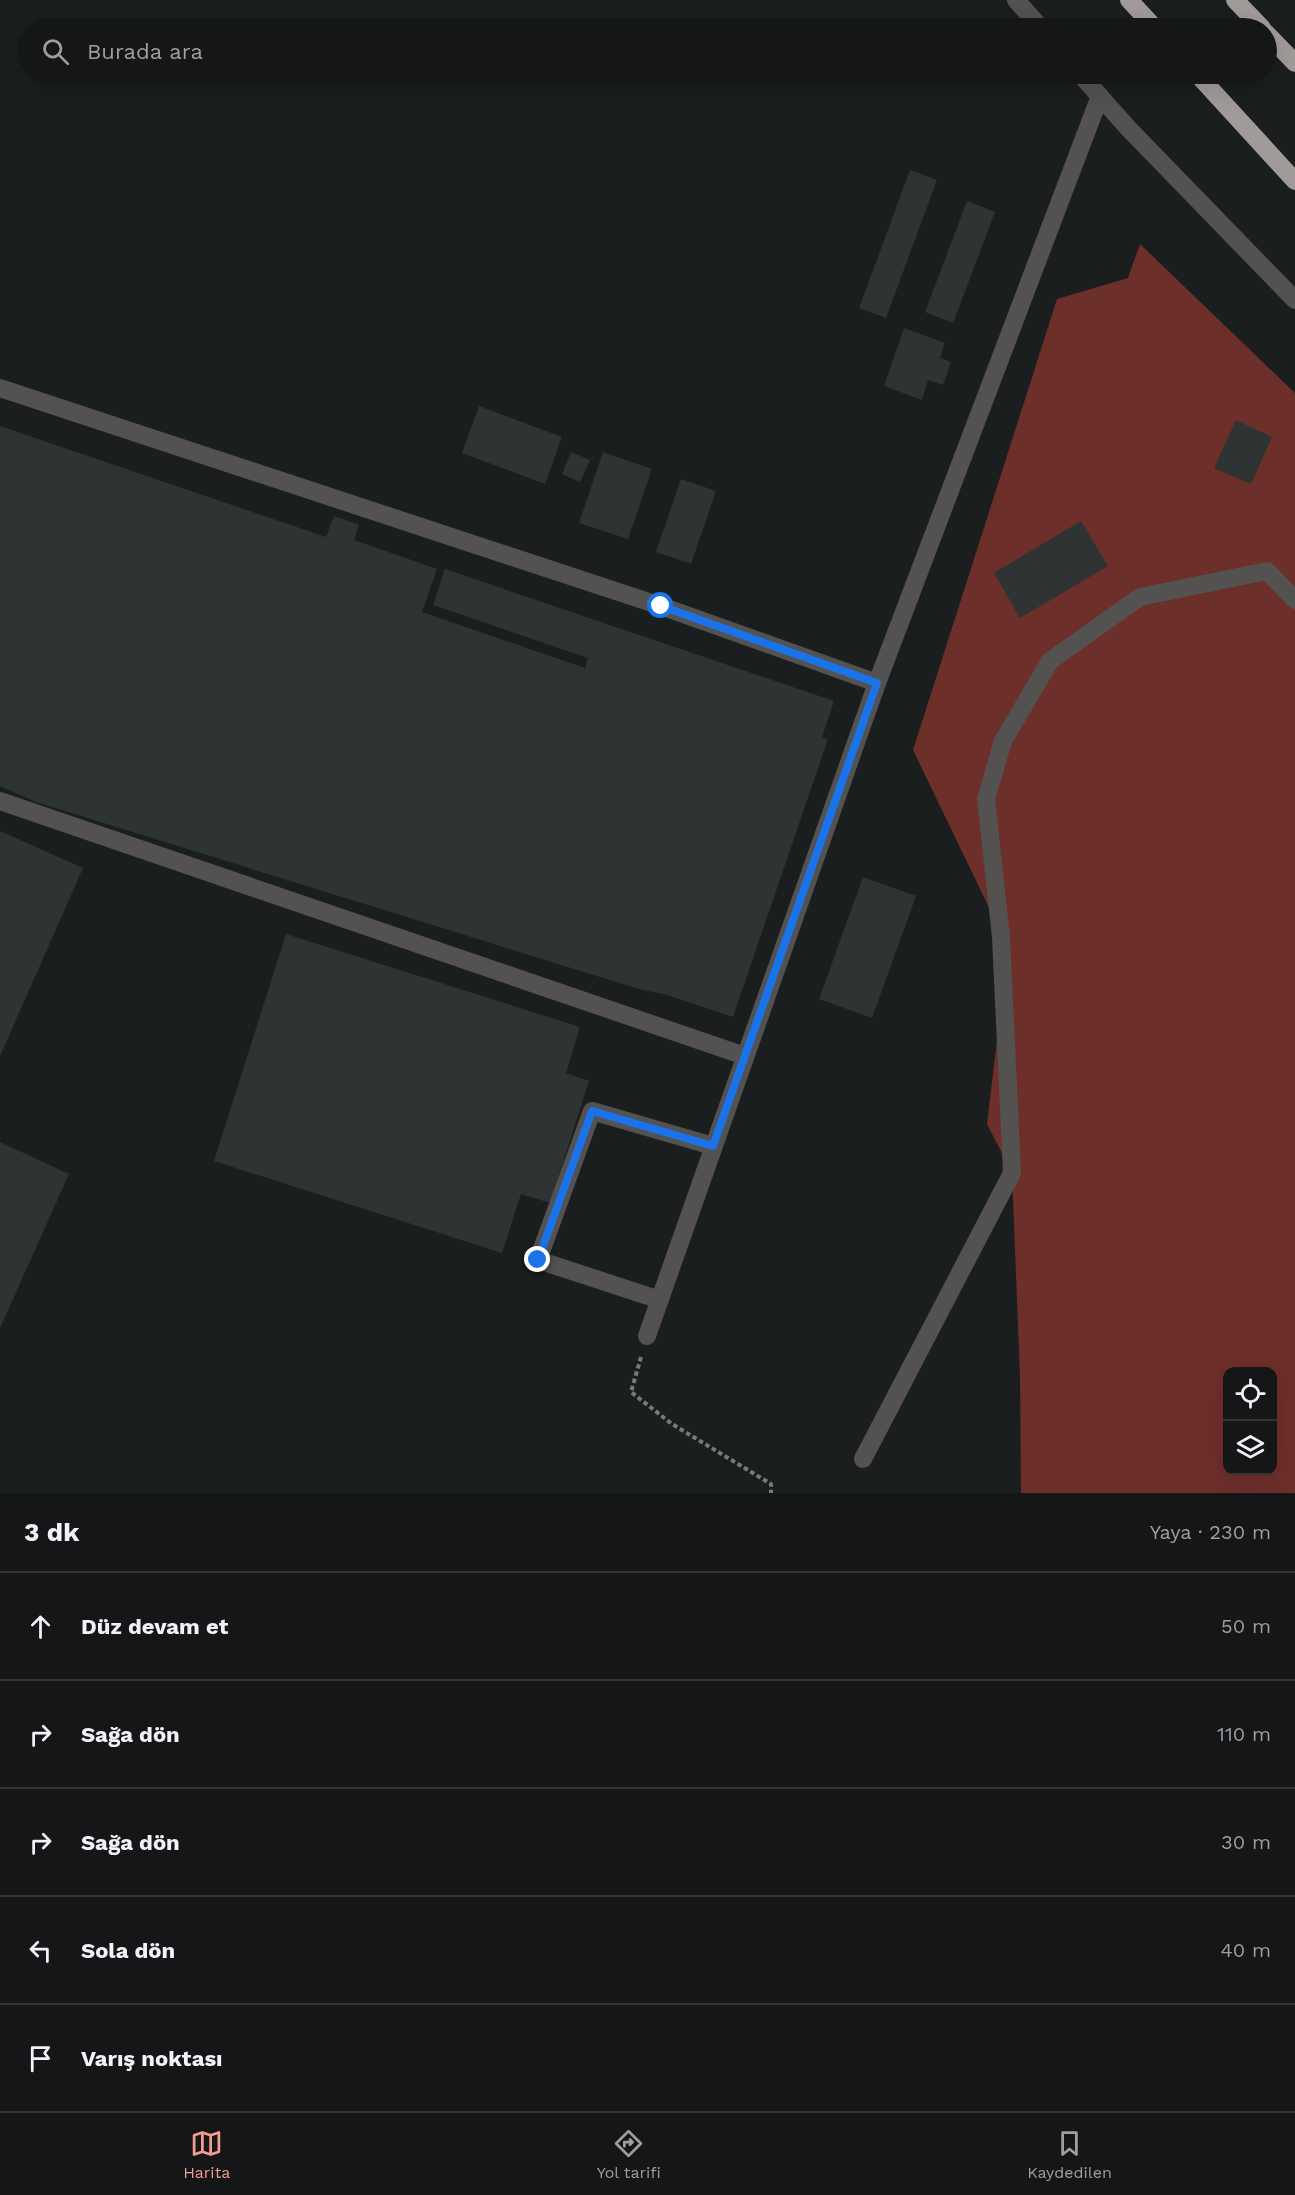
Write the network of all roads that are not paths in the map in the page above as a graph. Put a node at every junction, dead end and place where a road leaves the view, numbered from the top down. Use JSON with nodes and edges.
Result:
{"nodes":[{"id":1,"x":1016,"y":0,"type":"edge"},
{"id":2,"x":1129,"y":0,"type":"edge"},
{"id":3,"x":1235,"y":0,"type":"edge"},
{"id":4,"x":1032,"y":18,"type":"edge"},
{"id":5,"x":1146,"y":18,"type":"edge"},
{"id":6,"x":1252,"y":18,"type":"edge"},
{"id":7,"x":1277,"y":44,"type":"edge"},
{"id":8,"x":1295,"y":63,"type":"edge"},
{"id":9,"x":1089,"y":84,"type":"edge"},
{"id":10,"x":1206,"y":84,"type":"edge"},
{"id":11,"x":1100,"y":96,"type":"junction"},
{"id":12,"x":1295,"y":181,"type":"edge"},
{"id":13,"x":1295,"y":300,"type":"edge"},
{"id":14,"x":0,"y":388,"type":"edge"},
{"id":15,"x":1295,"y":600,"type":"edge"},
{"id":16,"x":877,"y":683,"type":"junction"},
{"id":17,"x":0,"y":801,"type":"edge"},
{"id":18,"x":745,"y":1056,"type":"junction"},
{"id":19,"x":713,"y":1146,"type":"junction"},
{"id":20,"x":660,"y":1300,"type":"junction"},
{"id":21,"x":647,"y":1336,"type":"road end"},
{"id":22,"x":863,"y":1459,"type":"dead end"}],
"edges":[{"from":1,"to":4,"type":"street"},
{"from":2,"to":5,"type":"highway"},
{"from":3,"to":6,"type":"highway"},
{"from":7,"to":8,"type":"highway"},
{"from":9,"to":11,"type":"street"},
{"from":10,"to":12,"type":"highway"},
{"from":11,"to":13,"type":"street"},
{"from":11,"to":16,"type":"street"},
{"from":14,"to":16,"type":"street"},
{"from":15,"to":22,"type":"street"},
{"from":16,"to":18,"type":"street"},
{"from":17,"to":18,"type":"street"},
{"from":18,"to":19,"type":"street"},
{"from":19,"to":20,"type":"street"},
{"from":19,"to":20,"type":"street"},
{"from":20,"to":21,"type":"street"}]}
